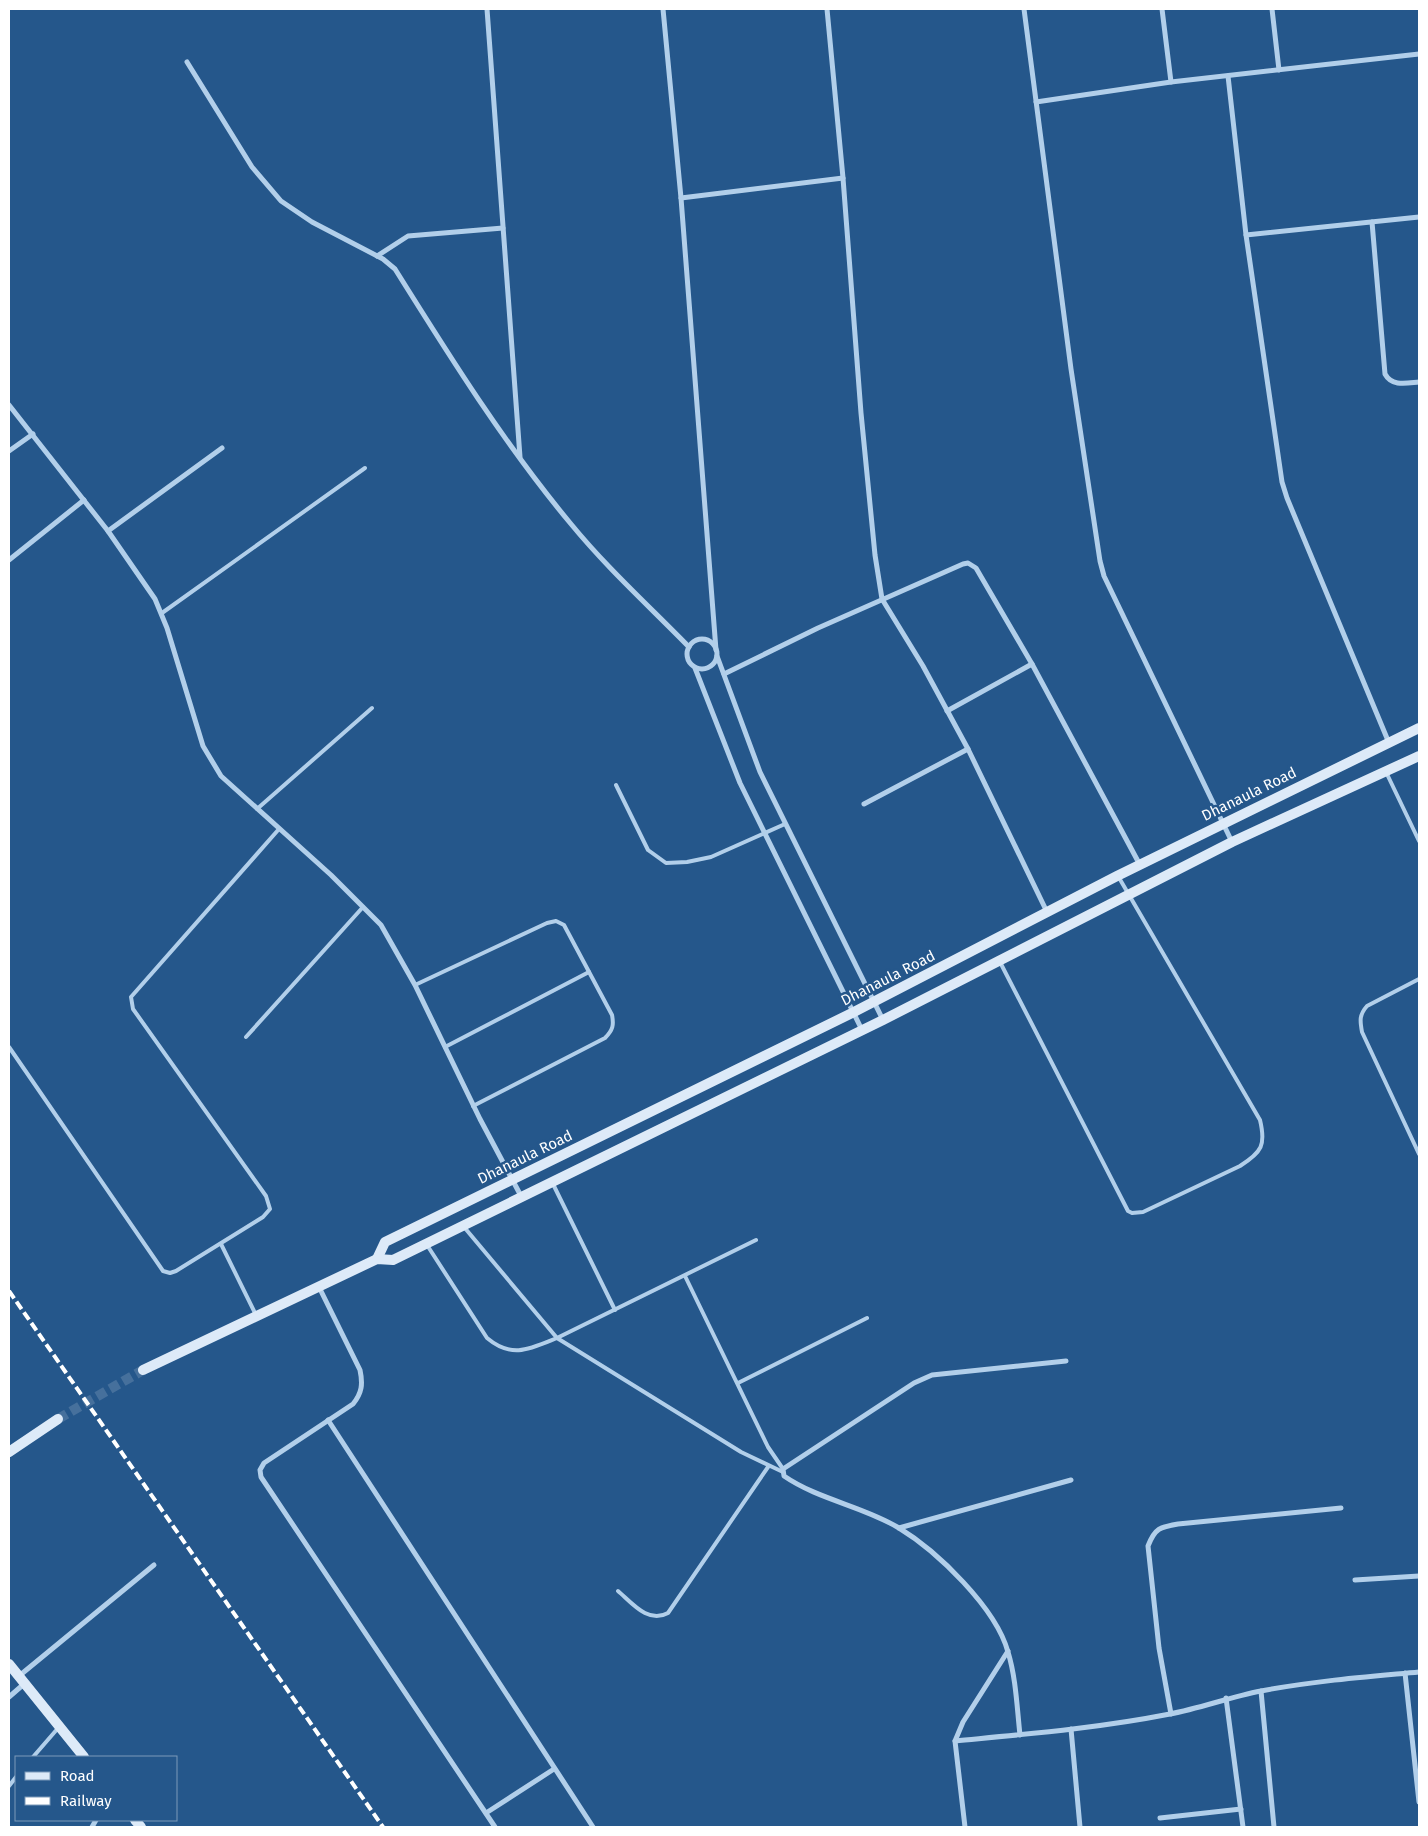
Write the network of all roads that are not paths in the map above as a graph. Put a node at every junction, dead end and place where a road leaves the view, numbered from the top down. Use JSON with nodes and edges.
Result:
{"nodes":[{"id":1,"x":487,"y":9,"type":"edge"},
{"id":2,"x":663,"y":9,"type":"edge"},
{"id":3,"x":827,"y":9,"type":"edge"},
{"id":4,"x":1024,"y":9,"type":"edge"},
{"id":5,"x":1162,"y":9,"type":"edge"},
{"id":6,"x":1272,"y":9,"type":"edge"},
{"id":7,"x":1419,"y":54,"type":"edge"},
{"id":8,"x":187,"y":62,"type":"dead end"},
{"id":9,"x":1279,"y":70,"type":"junction"},
{"id":10,"x":1228,"y":76,"type":"junction"},
{"id":11,"x":1171,"y":82,"type":"junction"},
{"id":12,"x":1036,"y":102,"type":"junction"},
{"id":13,"x":843,"y":178,"type":"junction"},
{"id":14,"x":680,"y":198,"type":"junction"},
{"id":15,"x":1419,"y":217,"type":"edge"},
{"id":16,"x":1372,"y":222,"type":"junction"},
{"id":17,"x":504,"y":228,"type":"junction"},
{"id":18,"x":1246,"y":234,"type":"junction"},
{"id":19,"x":377,"y":256,"type":"junction"},
{"id":20,"x":1419,"y":382,"type":"edge"},
{"id":21,"x":9,"y":405,"type":"edge"},
{"id":22,"x":33,"y":434,"type":"junction"},
{"id":23,"x":222,"y":448,"type":"dead end"},
{"id":24,"x":9,"y":451,"type":"edge"},
{"id":25,"x":520,"y":457,"type":"junction"},
{"id":26,"x":365,"y":468,"type":"dead end"},
{"id":27,"x":84,"y":500,"type":"junction"},
{"id":28,"x":108,"y":531,"type":"junction"},
{"id":29,"x":9,"y":560,"type":"edge"},
{"id":30,"x":882,"y":599,"type":"junction"},
{"id":31,"x":162,"y":613,"type":"junction"},
{"id":32,"x":689,"y":647,"type":"junction"},
{"id":33,"x":717,"y":653,"type":"junction"},
{"id":34,"x":1032,"y":664,"type":"junction"},
{"id":35,"x":694,"y":668,"type":"junction"},
{"id":36,"x":724,"y":674,"type":"junction"},
{"id":37,"x":372,"y":708,"type":"dead end"},
{"id":38,"x":947,"y":711,"type":"junction"},
{"id":39,"x":1419,"y":728,"type":"edge"},
{"id":40,"x":1389,"y":743,"type":"junction"},
{"id":41,"x":968,"y":749,"type":"junction"},
{"id":42,"x":1419,"y":756,"type":"edge"},
{"id":43,"x":1386,"y":772,"type":"junction"},
{"id":44,"x":616,"y":785,"type":"dead end"},
{"id":45,"x":864,"y":804,"type":"dead end"},
{"id":46,"x":257,"y":809,"type":"junction"},
{"id":47,"x":1223,"y":823,"type":"junction"},
{"id":48,"x":785,"y":824,"type":"junction"},
{"id":49,"x":279,"y":829,"type":"junction"},
{"id":50,"x":764,"y":833,"type":"junction"},
{"id":51,"x":1419,"y":841,"type":"edge"},
{"id":52,"x":1232,"y":842,"type":"junction"},
{"id":53,"x":1140,"y":865,"type":"junction"},
{"id":54,"x":1117,"y":876,"type":"junction"},
{"id":55,"x":1128,"y":896,"type":"junction"},
{"id":56,"x":363,"y":907,"type":"junction"},
{"id":57,"x":1047,"y":913,"type":"junction"},
{"id":58,"x":1000,"y":962,"type":"junction"},
{"id":59,"x":589,"y":972,"type":"junction"},
{"id":60,"x":1419,"y":979,"type":"edge"},
{"id":61,"x":415,"y":985,"type":"junction"},
{"id":62,"x":873,"y":1002,"type":"junction"},
{"id":63,"x":852,"y":1013,"type":"junction"},
{"id":64,"x":883,"y":1020,"type":"junction"},
{"id":65,"x":862,"y":1030,"type":"junction"},
{"id":66,"x":246,"y":1037,"type":"dead end"},
{"id":67,"x":9,"y":1047,"type":"edge"},
{"id":68,"x":445,"y":1047,"type":"junction"},
{"id":69,"x":473,"y":1106,"type":"junction"},
{"id":70,"x":1419,"y":1154,"type":"edge"},
{"id":71,"x":552,"y":1180,"type":"junction"},
{"id":72,"x":511,"y":1181,"type":"junction"},
{"id":73,"x":521,"y":1196,"type":"junction"},
{"id":74,"x":462,"y":1226,"type":"junction"},
{"id":75,"x":756,"y":1240,"type":"dead end"},
{"id":76,"x":426,"y":1243,"type":"junction"},
{"id":77,"x":221,"y":1244,"type":"junction"},
{"id":78,"x":378,"y":1259,"type":"junction"},
{"id":79,"x":684,"y":1276,"type":"junction"},
{"id":80,"x":319,"y":1287,"type":"junction"},
{"id":81,"x":615,"y":1310,"type":"junction"},
{"id":82,"x":257,"y":1316,"type":"junction"},
{"id":83,"x":867,"y":1318,"type":"dead end"},
{"id":84,"x":557,"y":1338,"type":"junction"},
{"id":85,"x":1066,"y":1361,"type":"dead end"},
{"id":86,"x":142,"y":1370,"type":"tunnel mouth"},
{"id":87,"x":738,"y":1383,"type":"junction"},
{"id":88,"x":58,"y":1419,"type":"tunnel mouth"},
{"id":89,"x":328,"y":1420,"type":"junction"},
{"id":90,"x":9,"y":1452,"type":"edge"},
{"id":91,"x":768,"y":1467,"type":"junction"},
{"id":92,"x":783,"y":1471,"type":"junction"},
{"id":93,"x":1071,"y":1480,"type":"dead end"},
{"id":94,"x":1341,"y":1508,"type":"dead end"},
{"id":95,"x":899,"y":1528,"type":"junction"},
{"id":96,"x":154,"y":1565,"type":"dead end"},
{"id":97,"x":1419,"y":1576,"type":"edge"},
{"id":98,"x":1355,"y":1580,"type":"dead end"},
{"id":99,"x":618,"y":1590,"type":"dead end"},
{"id":100,"x":1008,"y":1651,"type":"junction"},
{"id":101,"x":9,"y":1664,"type":"edge"},
{"id":102,"x":1419,"y":1672,"type":"edge"},
{"id":103,"x":1405,"y":1673,"type":"junction"},
{"id":104,"x":21,"y":1680,"type":"junction"},
{"id":105,"x":1261,"y":1691,"type":"junction"},
{"id":106,"x":9,"y":1696,"type":"edge"},
{"id":107,"x":1226,"y":1698,"type":"junction"},
{"id":108,"x":1171,"y":1714,"type":"junction"},
{"id":109,"x":59,"y":1727,"type":"junction"},
{"id":110,"x":1071,"y":1729,"type":"junction"},
{"id":111,"x":1020,"y":1735,"type":"junction"},
{"id":112,"x":955,"y":1741,"type":"junction"},
{"id":113,"x":34,"y":1756,"type":"edge"},
{"id":114,"x":83,"y":1756,"type":"edge"},
{"id":115,"x":554,"y":1768,"type":"junction"},
{"id":116,"x":1419,"y":1802,"type":"edge"},
{"id":117,"x":1241,"y":1810,"type":"junction"},
{"id":118,"x":486,"y":1813,"type":"junction"},
{"id":119,"x":1160,"y":1818,"type":"dead end"},
{"id":120,"x":495,"y":1827,"type":"edge"},
{"id":121,"x":593,"y":1827,"type":"edge"},
{"id":122,"x":965,"y":1827,"type":"edge"},
{"id":123,"x":1080,"y":1827,"type":"edge"},
{"id":124,"x":1243,"y":1827,"type":"edge"},
{"id":125,"x":1274,"y":1827,"type":"edge"}],
"edges":[{"from":1,"to":17,"type":"street"},
{"from":2,"to":14,"type":"street"},
{"from":3,"to":13,"type":"street"},
{"from":4,"to":12,"type":"street"},
{"from":5,"to":11,"type":"street"},
{"from":6,"to":9,"type":"street"},
{"from":7,"to":9,"type":"street"},
{"from":8,"to":19,"type":"street"},
{"from":9,"to":10,"type":"street"},
{"from":10,"to":11,"type":"street"},
{"from":10,"to":18,"type":"street"},
{"from":11,"to":12,"type":"street"},
{"from":12,"to":47,"type":"street"},
{"from":13,"to":14,"type":"street"},
{"from":13,"to":30,"type":"street"},
{"from":14,"to":33,"type":"street"},
{"from":15,"to":16,"type":"street"},
{"from":16,"to":18,"type":"street"},
{"from":16,"to":20,"type":"street"},
{"from":17,"to":19,"type":"street"},
{"from":17,"to":25,"type":"street"},
{"from":18,"to":40,"type":"street"},
{"from":19,"to":25,"type":"street"},
{"from":21,"to":22,"type":"street"},
{"from":22,"to":24,"type":"street"},
{"from":22,"to":27,"type":"street"},
{"from":23,"to":28,"type":"street"},
{"from":25,"to":32,"type":"street"},
{"from":26,"to":31,"type":"lane"},
{"from":27,"to":28,"type":"street"},
{"from":27,"to":29,"type":"street"},
{"from":28,"to":31,"type":"street"},
{"from":30,"to":34,"type":"street"},
{"from":30,"to":36,"type":"street"},
{"from":30,"to":38,"type":"street"},
{"from":31,"to":46,"type":"street"},
{"from":32,"to":33,"type":"street"},
{"from":32,"to":35,"type":"street"},
{"from":33,"to":35,"type":"street"},
{"from":33,"to":36,"type":"street"},
{"from":34,"to":38,"type":"street"},
{"from":34,"to":53,"type":"street"},
{"from":35,"to":50,"type":"street"},
{"from":36,"to":48,"type":"street"},
{"from":37,"to":46,"type":"lane"},
{"from":38,"to":41,"type":"street"},
{"from":39,"to":40,"type":"street","name":"Dhanaula Road"},
{"from":40,"to":47,"type":"street","name":"Dhanaula Road"},
{"from":41,"to":45,"type":"street"},
{"from":41,"to":57,"type":"street"},
{"from":42,"to":43,"type":"street"},
{"from":43,"to":51,"type":"lane"},
{"from":43,"to":52,"type":"street"},
{"from":44,"to":50,"type":"lane"},
{"from":46,"to":49,"type":"street"},
{"from":47,"to":52,"type":"street"},
{"from":47,"to":53,"type":"street","name":"Dhanaula Road"},
{"from":48,"to":50,"type":"lane"},
{"from":48,"to":62,"type":"street"},
{"from":49,"to":56,"type":"street"},
{"from":49,"to":77,"type":"lane"},
{"from":50,"to":63,"type":"street"},
{"from":52,"to":55,"type":"street"},
{"from":53,"to":54,"type":"street","name":"Dhanaula Road"},
{"from":54,"to":55,"type":"lane"},
{"from":54,"to":57,"type":"street","name":"Dhanaula Road"},
{"from":55,"to":58,"type":"street"},
{"from":55,"to":58,"type":"lane"},
{"from":56,"to":61,"type":"street"},
{"from":56,"to":66,"type":"lane"},
{"from":57,"to":62,"type":"street","name":"Dhanaula Road"},
{"from":58,"to":64,"type":"street"},
{"from":59,"to":61,"type":"lane"},
{"from":59,"to":68,"type":"lane"},
{"from":59,"to":69,"type":"lane"},
{"from":60,"to":70,"type":"lane"},
{"from":61,"to":68,"type":"street"},
{"from":62,"to":63,"type":"street","name":"Dhanaula Road"},
{"from":62,"to":64,"type":"street"},
{"from":63,"to":65,"type":"street"},
{"from":63,"to":72,"type":"street","name":"Dhanaula Road"},
{"from":64,"to":65,"type":"street"},
{"from":65,"to":71,"type":"street"},
{"from":67,"to":77,"type":"lane"},
{"from":68,"to":69,"type":"street"},
{"from":69,"to":72,"type":"street"},
{"from":71,"to":73,"type":"street"},
{"from":71,"to":81,"type":"lane"},
{"from":72,"to":73,"type":"street"},
{"from":72,"to":78,"type":"street","name":"Dhanaula Road"},
{"from":73,"to":74,"type":"street"},
{"from":74,"to":76,"type":"street"},
{"from":74,"to":84,"type":"lane"},
{"from":75,"to":79,"type":"lane"},
{"from":76,"to":78,"type":"street"},
{"from":76,"to":84,"type":"lane"},
{"from":77,"to":82,"type":"lane"},
{"from":78,"to":80,"type":"street"},
{"from":79,"to":81,"type":"lane"},
{"from":79,"to":87,"type":"lane"},
{"from":80,"to":82,"type":"street"},
{"from":80,"to":89,"type":"street"},
{"from":81,"to":84,"type":"lane"},
{"from":82,"to":86,"type":"street"},
{"from":83,"to":87,"type":"lane"},
{"from":84,"to":91,"type":"lane"},
{"from":85,"to":92,"type":"street"},
{"from":87,"to":92,"type":"lane"},
{"from":88,"to":90,"type":"street"},
{"from":89,"to":115,"type":"street"},
{"from":89,"to":118,"type":"street"},
{"from":91,"to":92,"type":"lane"},
{"from":91,"to":99,"type":"lane"},
{"from":92,"to":95,"type":"street"},
{"from":93,"to":95,"type":"street"},
{"from":94,"to":108,"type":"street"},
{"from":95,"to":100,"type":"street"},
{"from":96,"to":104,"type":"street"},
{"from":97,"to":98,"type":"street"},
{"from":100,"to":111,"type":"street"},
{"from":100,"to":112,"type":"street"},
{"from":101,"to":104,"type":"street"},
{"from":102,"to":103,"type":"street"},
{"from":103,"to":105,"type":"street"},
{"from":103,"to":116,"type":"street"},
{"from":104,"to":106,"type":"street"},
{"from":104,"to":109,"type":"street"},
{"from":105,"to":107,"type":"street"},
{"from":105,"to":125,"type":"street"},
{"from":107,"to":108,"type":"street"},
{"from":107,"to":117,"type":"street"},
{"from":108,"to":110,"type":"street"},
{"from":109,"to":113,"type":"lane"},
{"from":109,"to":114,"type":"street"},
{"from":110,"to":111,"type":"street"},
{"from":110,"to":123,"type":"street"},
{"from":111,"to":112,"type":"street"},
{"from":112,"to":122,"type":"street"},
{"from":115,"to":118,"type":"street"},
{"from":115,"to":121,"type":"street"},
{"from":117,"to":119,"type":"street"},
{"from":117,"to":124,"type":"street"},
{"from":118,"to":120,"type":"street"}]}
